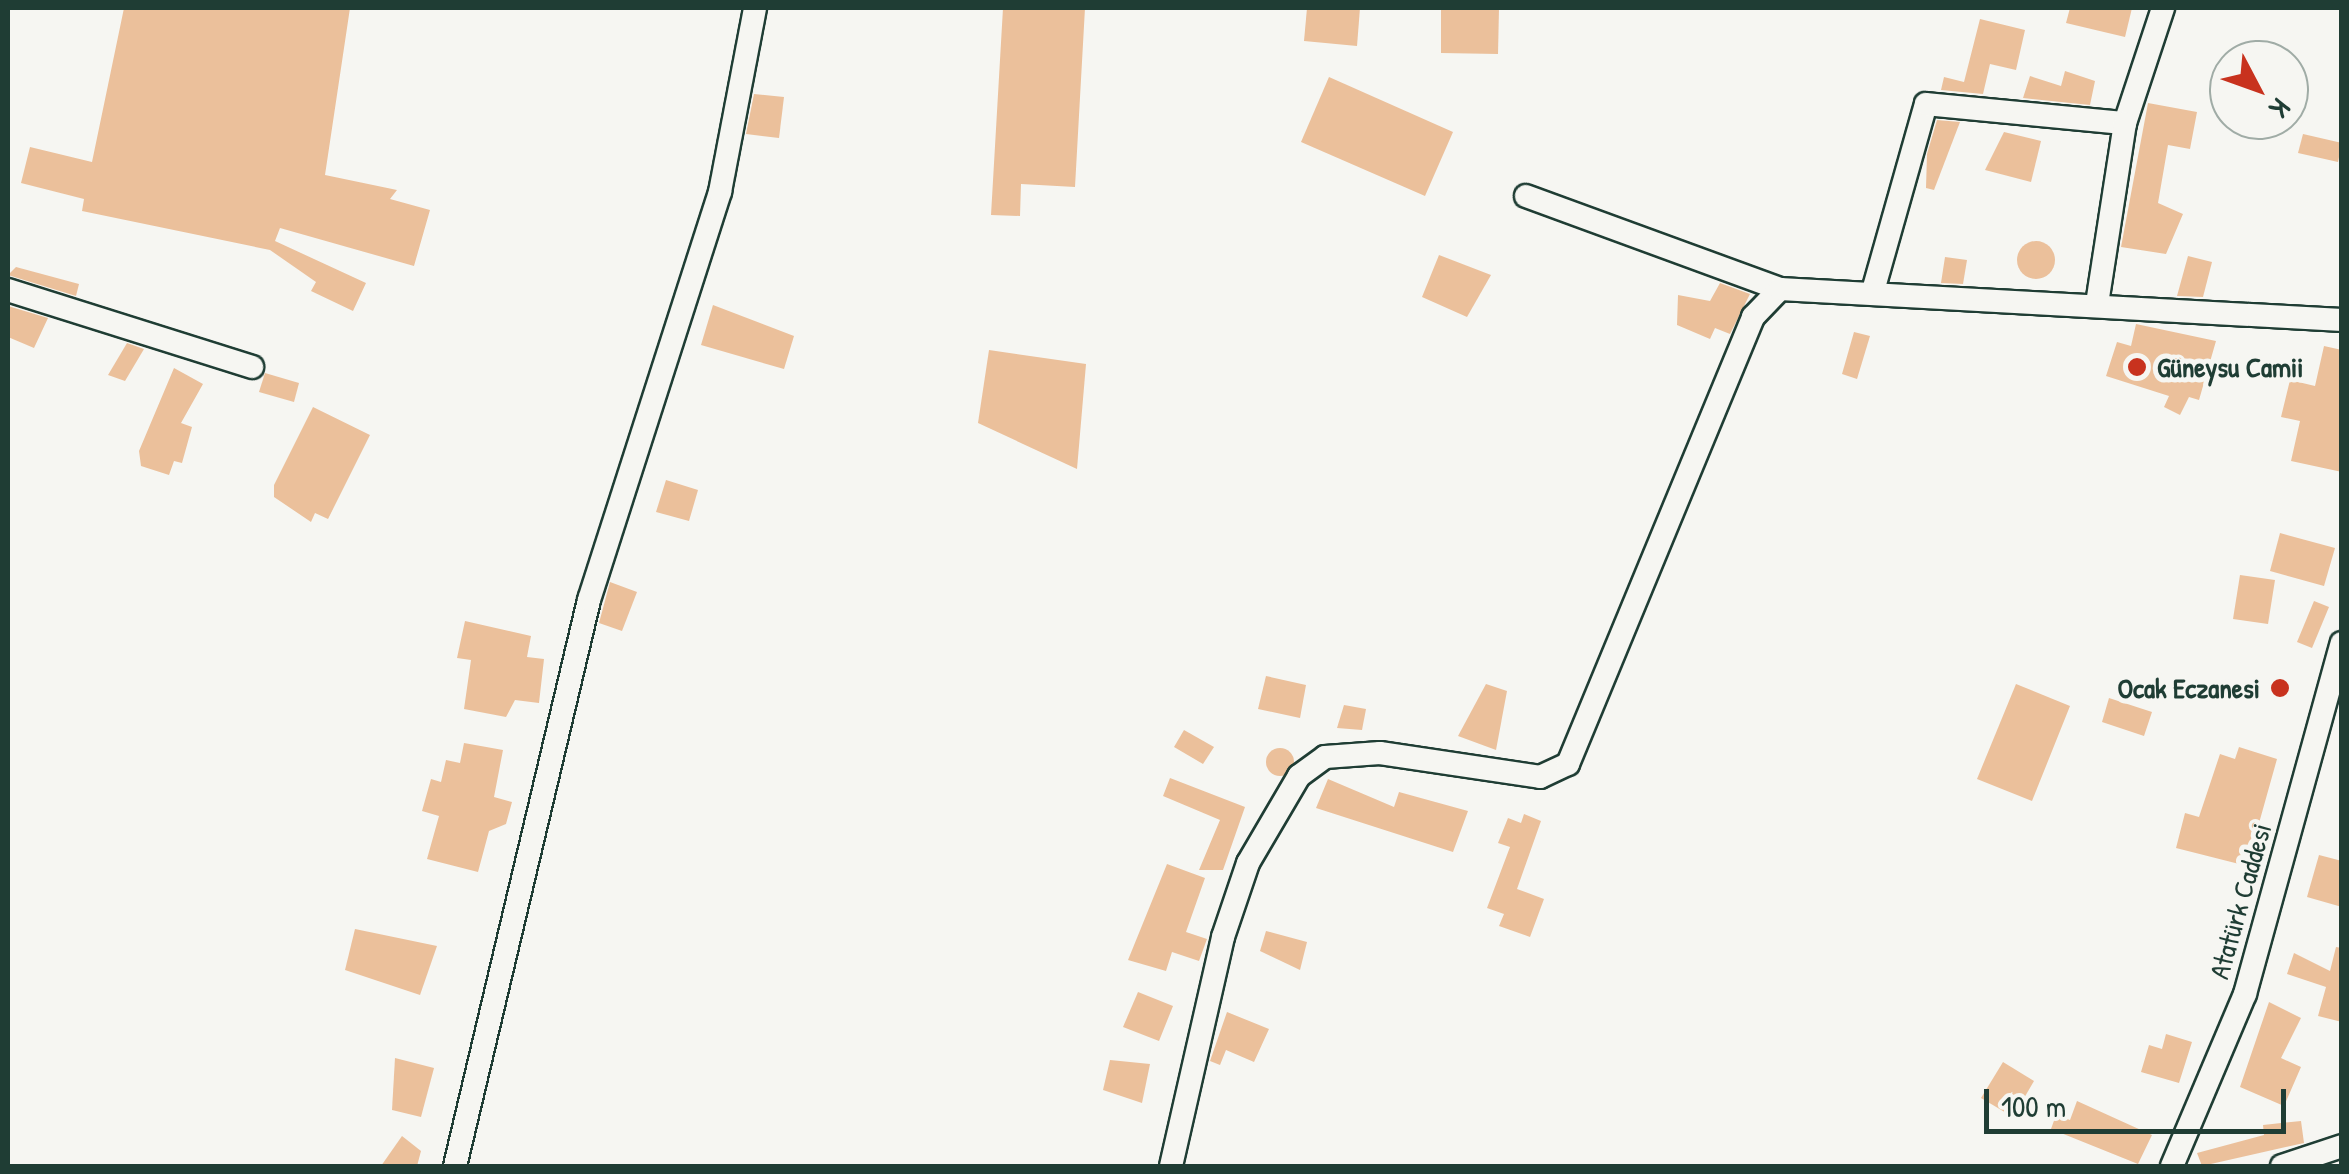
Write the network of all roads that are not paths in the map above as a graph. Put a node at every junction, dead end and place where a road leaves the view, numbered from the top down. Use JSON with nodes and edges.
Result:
{"nodes":[{"id":1,"x":756,"y":8,"type":"edge"},
{"id":2,"x":2162,"y":8,"type":"edge"},
{"id":3,"x":2125,"y":123,"type":"junction"},
{"id":4,"x":1526,"y":196,"type":"dead end"},
{"id":5,"x":1780,"y":289,"type":"junction"},
{"id":6,"x":8,"y":290,"type":"edge"},
{"id":7,"x":1874,"y":291,"type":"junction"},
{"id":8,"x":2097,"y":303,"type":"junction"},
{"id":9,"x":2342,"y":320,"type":"edge"},
{"id":10,"x":252,"y":367,"type":"dead end"},
{"id":11,"x":2342,"y":643,"type":"edge"},
{"id":12,"x":2342,"y":1146,"type":"edge"},
{"id":13,"x":454,"y":1166,"type":"edge"},
{"id":14,"x":1171,"y":1166,"type":"edge"},
{"id":15,"x":2172,"y":1166,"type":"edge"},
{"id":16,"x":2282,"y":1166,"type":"edge"}],
"edges":[{"from":1,"to":13,"type":"street"},
{"from":2,"to":3,"type":"street"},
{"from":3,"to":7,"type":"street"},
{"from":3,"to":8,"type":"street"},
{"from":4,"to":5,"type":"street"},
{"from":5,"to":7,"type":"street"},
{"from":5,"to":14,"type":"street"},
{"from":6,"to":10,"type":"street"},
{"from":7,"to":8,"type":"street"},
{"from":8,"to":9,"type":"street"},
{"from":11,"to":15,"type":"street","name":"Atatürk Caddesi"},
{"from":12,"to":16,"type":"street"}]}
